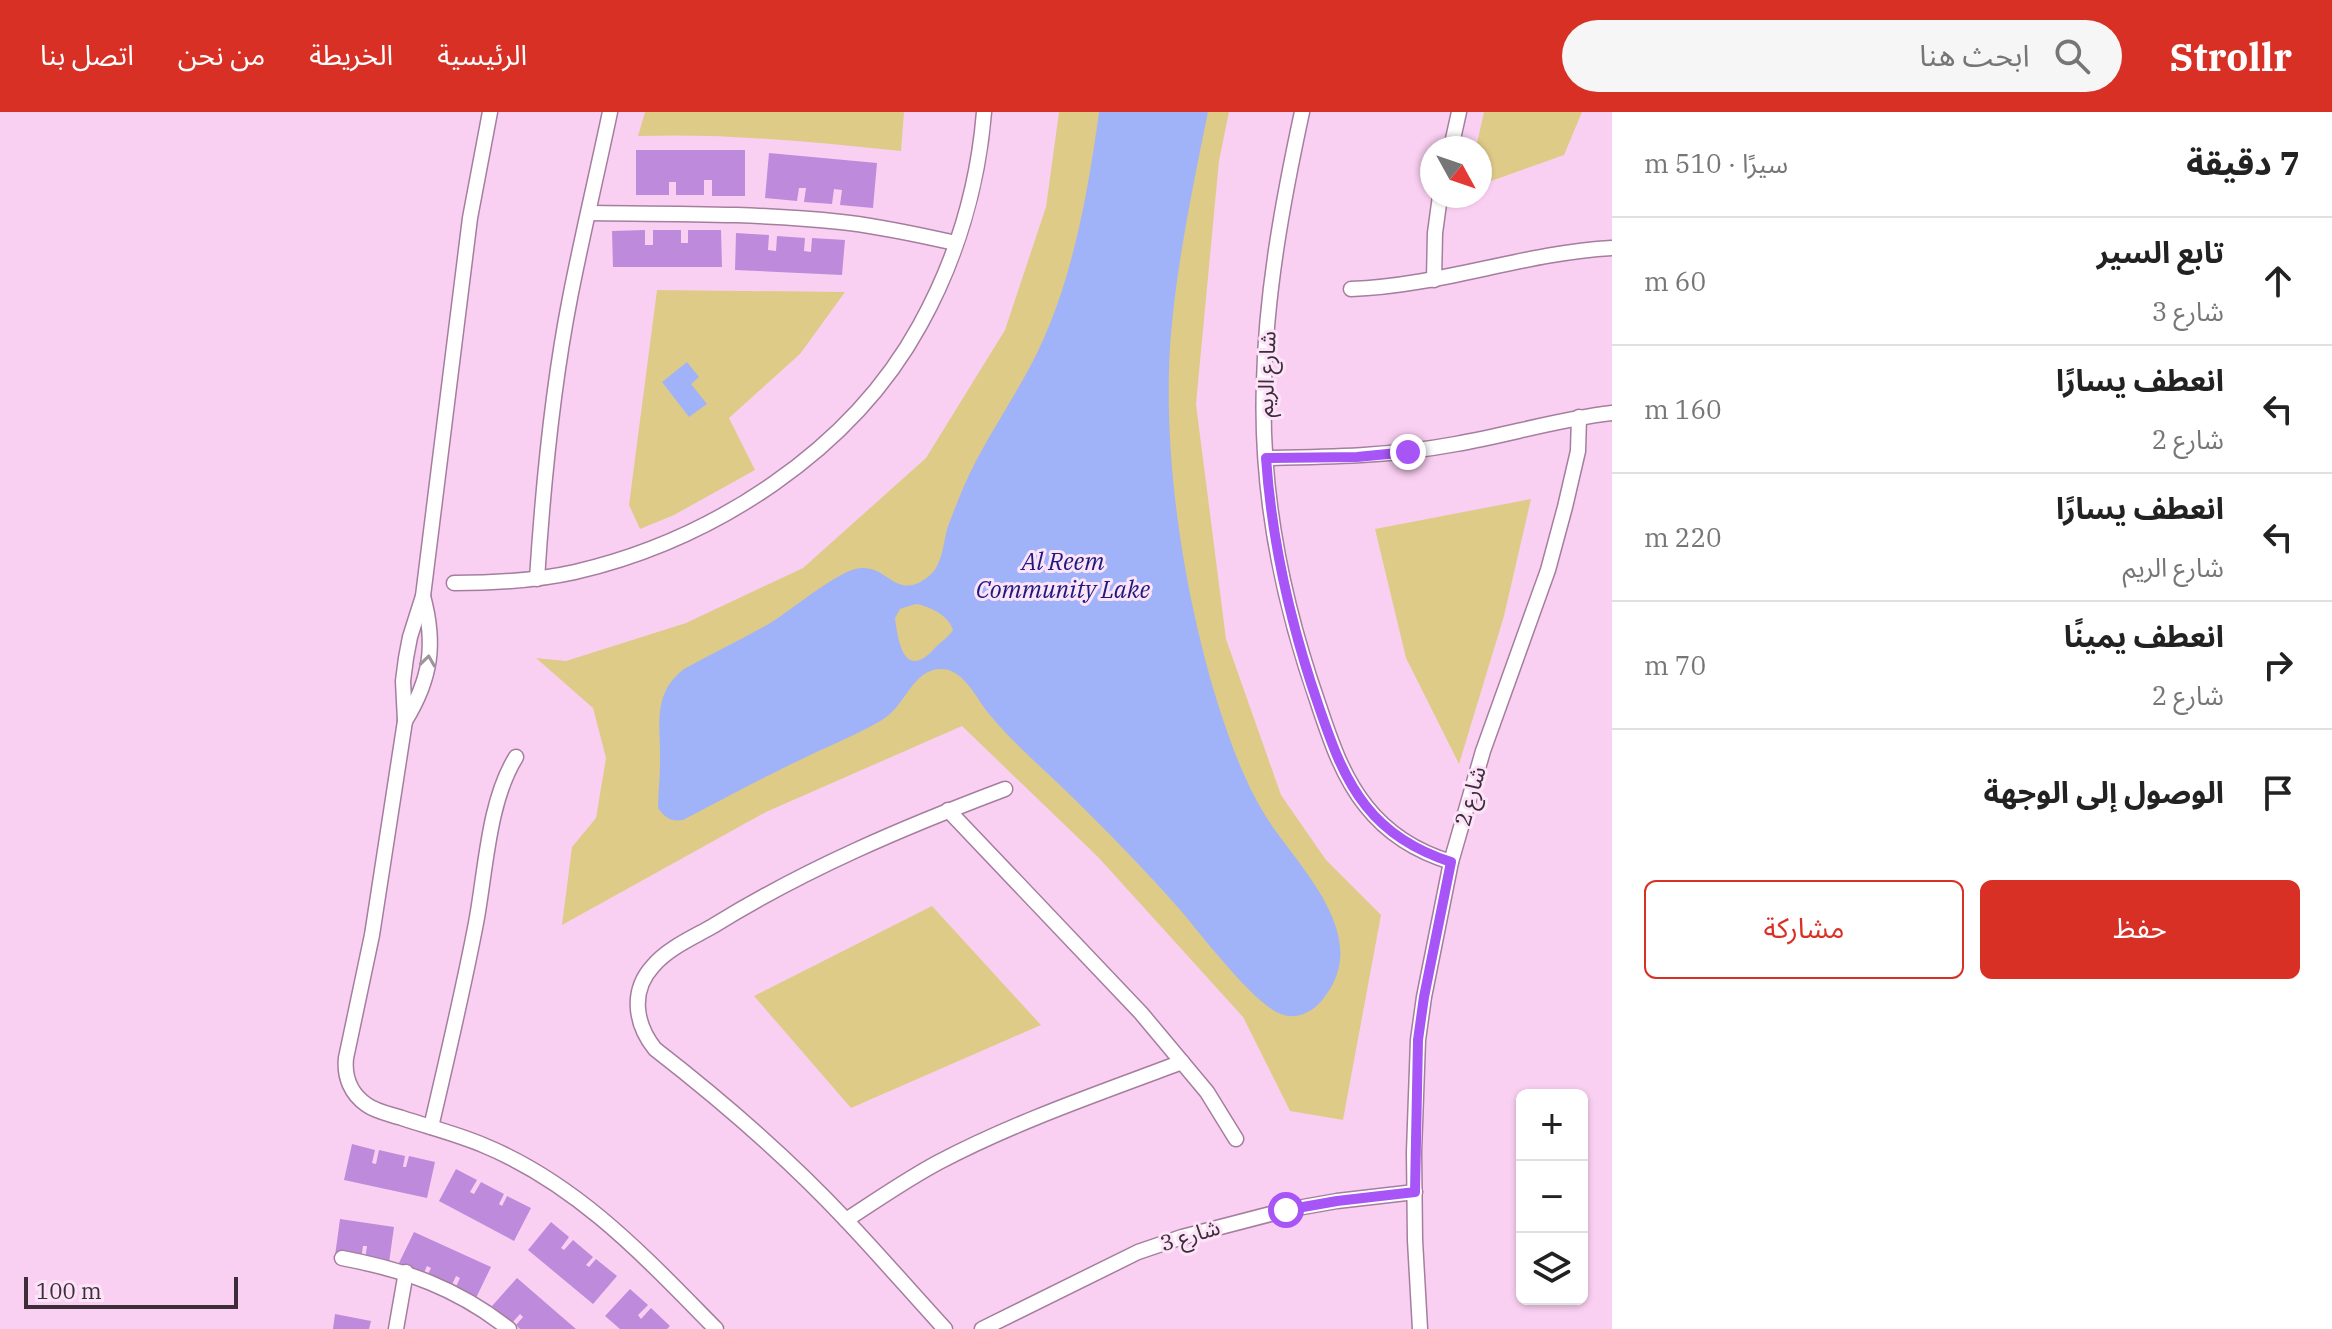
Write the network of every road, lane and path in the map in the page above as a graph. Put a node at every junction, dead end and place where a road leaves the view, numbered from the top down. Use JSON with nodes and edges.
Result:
{"nodes":[{"id":1,"x":490,"y":112,"type":"edge"},
{"id":2,"x":610,"y":112,"type":"edge"},
{"id":3,"x":984,"y":112,"type":"edge"},
{"id":4,"x":1302,"y":112,"type":"edge"},
{"id":5,"x":1459,"y":112,"type":"edge"},
{"id":6,"x":1454,"y":136,"type":"edge"},
{"id":7,"x":1438,"y":208,"type":"edge"},
{"id":8,"x":589,"y":213,"type":"junction"},
{"id":9,"x":956,"y":243,"type":"junction"},
{"id":10,"x":1612,"y":248,"type":"edge"},
{"id":11,"x":1434,"y":280,"type":"junction"},
{"id":12,"x":1351,"y":289,"type":"dead end"},
{"id":13,"x":1612,"y":413,"type":"edge"},
{"id":14,"x":1579,"y":417,"type":"junction"},
{"id":15,"x":1266,"y":458,"type":"junction"},
{"id":16,"x":537,"y":579,"type":"junction"},
{"id":17,"x":454,"y":583,"type":"dead end"},
{"id":18,"x":423,"y":596,"type":"junction"},
{"id":19,"x":405,"y":721,"type":"junction"},
{"id":20,"x":516,"y":757,"type":"dead end"},
{"id":21,"x":1005,"y":789,"type":"dead end"},
{"id":22,"x":948,"y":810,"type":"junction"},
{"id":23,"x":1451,"y":862,"type":"junction"},
{"id":24,"x":1182,"y":1062,"type":"junction"},
{"id":25,"x":431,"y":1127,"type":"junction"},
{"id":26,"x":1236,"y":1139,"type":"dead end"},
{"id":27,"x":1415,"y":1192,"type":"junction"},
{"id":28,"x":846,"y":1220,"type":"junction"},
{"id":29,"x":342,"y":1258,"type":"dead end"},
{"id":30,"x":406,"y":1272,"type":"junction"},
{"id":31,"x":396,"y":1329,"type":"edge"},
{"id":32,"x":509,"y":1329,"type":"edge"},
{"id":33,"x":716,"y":1329,"type":"edge"},
{"id":34,"x":945,"y":1329,"type":"edge"},
{"id":35,"x":982,"y":1329,"type":"edge"},
{"id":36,"x":1420,"y":1329,"type":"edge"}],
"edges":[{"from":1,"to":18,"type":"street"},
{"from":2,"to":8,"type":"street"},
{"from":3,"to":9,"type":"street"},
{"from":4,"to":15,"type":"street","name":"شارع الريم"},
{"from":5,"to":6,"type":"street"},
{"from":7,"to":11,"type":"street"},
{"from":8,"to":9,"type":"street"},
{"from":8,"to":16,"type":"street"},
{"from":9,"to":16,"type":"street"},
{"from":10,"to":11,"type":"street"},
{"from":11,"to":12,"type":"street"},
{"from":13,"to":14,"type":"street"},
{"from":14,"to":15,"type":"street"},
{"from":14,"to":23,"type":"street","name":"شارع 2"},
{"from":15,"to":23,"type":"street","name":"شارع الريم"},
{"from":16,"to":17,"type":"street"},
{"from":18,"to":19,"type":"street"},
{"from":19,"to":18,"type":"street","one_way":true},
{"from":19,"to":25,"type":"street"},
{"from":20,"to":25,"type":"street"},
{"from":21,"to":22,"type":"street"},
{"from":22,"to":24,"type":"street"},
{"from":22,"to":28,"type":"street"},
{"from":23,"to":27,"type":"street","name":"شارع 2"},
{"from":24,"to":26,"type":"street"},
{"from":24,"to":28,"type":"street"},
{"from":25,"to":33,"type":"street"},
{"from":27,"to":35,"type":"street","name":"شارع 3"},
{"from":27,"to":36,"type":"street","name":"شارع 2"},
{"from":28,"to":34,"type":"street"},
{"from":29,"to":30,"type":"street"},
{"from":30,"to":31,"type":"street"},
{"from":30,"to":32,"type":"street"}]}
